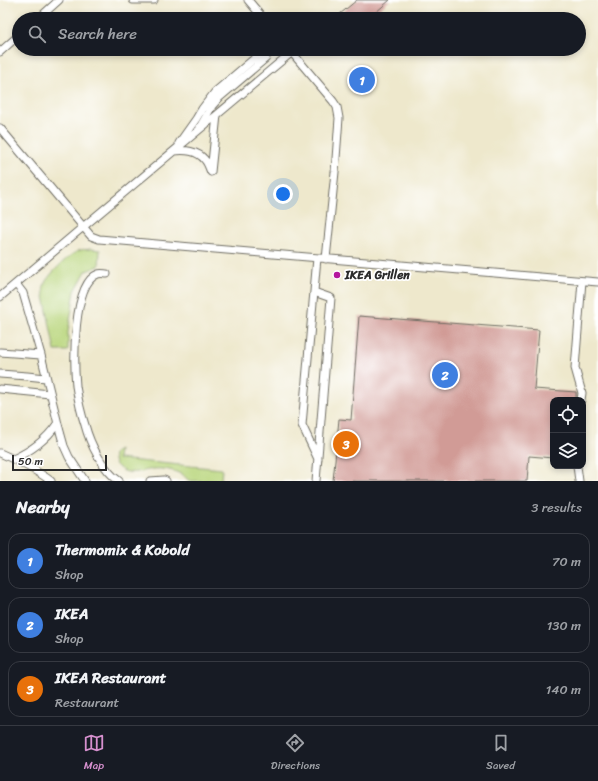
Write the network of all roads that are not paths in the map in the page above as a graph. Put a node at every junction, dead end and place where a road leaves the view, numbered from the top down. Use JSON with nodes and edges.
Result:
{"nodes":[{"id":1,"x":59,"y":0,"type":"edge"},
{"id":2,"x":133,"y":0,"type":"edge"},
{"id":3,"x":154,"y":0,"type":"edge"},
{"id":4,"x":248,"y":0,"type":"edge"},
{"id":5,"x":46,"y":12,"type":"edge"},
{"id":6,"x":258,"y":12,"type":"edge"},
{"id":7,"x":12,"y":41,"type":"edge"},
{"id":8,"x":0,"y":52,"type":"edge"},
{"id":9,"x":263,"y":56,"type":"edge"},
{"id":10,"x":263,"y":56,"type":"edge"},
{"id":11,"x":284,"y":56,"type":"edge"},
{"id":12,"x":294,"y":56,"type":"edge"},
{"id":13,"x":217,"y":115,"type":"junction"},
{"id":14,"x":0,"y":128,"type":"edge"},
{"id":15,"x":198,"y":130,"type":"junction"},
{"id":16,"x":173,"y":151,"type":"junction"},
{"id":17,"x":83,"y":226,"type":"junction"},
{"id":18,"x":317,"y":258,"type":"junction"},
{"id":19,"x":326,"y":259,"type":"junction"},
{"id":20,"x":107,"y":274,"type":"dead end"},
{"id":21,"x":582,"y":281,"type":"junction"},
{"id":22,"x":598,"y":282,"type":"edge"},
{"id":23,"x":16,"y":284,"type":"junction"},
{"id":24,"x":314,"y":292,"type":"junction"},
{"id":25,"x":0,"y":297,"type":"edge"},
{"id":26,"x":0,"y":352,"type":"edge"},
{"id":27,"x":41,"y":355,"type":"junction"},
{"id":28,"x":0,"y":374,"type":"edge"},
{"id":29,"x":46,"y":378,"type":"junction"},
{"id":30,"x":0,"y":389,"type":"edge"},
{"id":31,"x":50,"y":394,"type":"junction"},
{"id":32,"x":581,"y":397,"type":"edge"},
{"id":33,"x":57,"y":424,"type":"junction"},
{"id":34,"x":0,"y":453,"type":"edge"},
{"id":35,"x":13,"y":459,"type":"junction"},
{"id":36,"x":318,"y":459,"type":"junction"},
{"id":37,"x":577,"y":469,"type":"edge"},
{"id":38,"x":51,"y":481,"type":"edge"},
{"id":39,"x":85,"y":481,"type":"edge"},
{"id":40,"x":119,"y":481,"type":"edge"},
{"id":41,"x":150,"y":481,"type":"edge"},
{"id":42,"x":166,"y":481,"type":"edge"},
{"id":43,"x":316,"y":481,"type":"edge"},
{"id":44,"x":578,"y":481,"type":"edge"}],
"edges":[{"from":1,"to":5,"type":"lane"},
{"from":2,"to":3,"type":"lane"},
{"from":4,"to":6,"type":"lane"},
{"from":7,"to":8,"type":"lane"},
{"from":9,"to":15,"type":"lane"},
{"from":10,"to":16,"type":"lane"},
{"from":11,"to":13,"type":"lane"},
{"from":12,"to":19,"type":"lane"},
{"from":13,"to":15,"type":"lane"},
{"from":13,"to":16,"type":"lane"},
{"from":14,"to":17,"type":"lane"},
{"from":15,"to":16,"type":"lane"},
{"from":16,"to":17,"type":"lane"},
{"from":17,"to":18,"type":"lane"},
{"from":17,"to":23,"type":"lane"},
{"from":18,"to":19,"type":"lane"},
{"from":18,"to":24,"type":"lane"},
{"from":19,"to":21,"type":"lane"},
{"from":20,"to":40,"type":"lane"},
{"from":21,"to":22,"type":"lane"},
{"from":21,"to":32,"type":"lane"},
{"from":23,"to":25,"type":"lane"},
{"from":23,"to":27,"type":"lane"},
{"from":24,"to":36,"type":"lane"},
{"from":24,"to":36,"type":"lane"},
{"from":26,"to":27,"type":"lane"},
{"from":27,"to":29,"type":"lane"},
{"from":28,"to":29,"type":"lane"},
{"from":29,"to":31,"type":"lane"},
{"from":30,"to":31,"type":"lane"},
{"from":31,"to":33,"type":"lane"},
{"from":33,"to":35,"type":"lane"},
{"from":33,"to":39,"type":"lane"},
{"from":34,"to":35,"type":"lane"},
{"from":35,"to":38,"type":"lane"},
{"from":36,"to":43,"type":"lane"},
{"from":37,"to":44,"type":"lane"},
{"from":41,"to":42,"type":"lane"}]}
